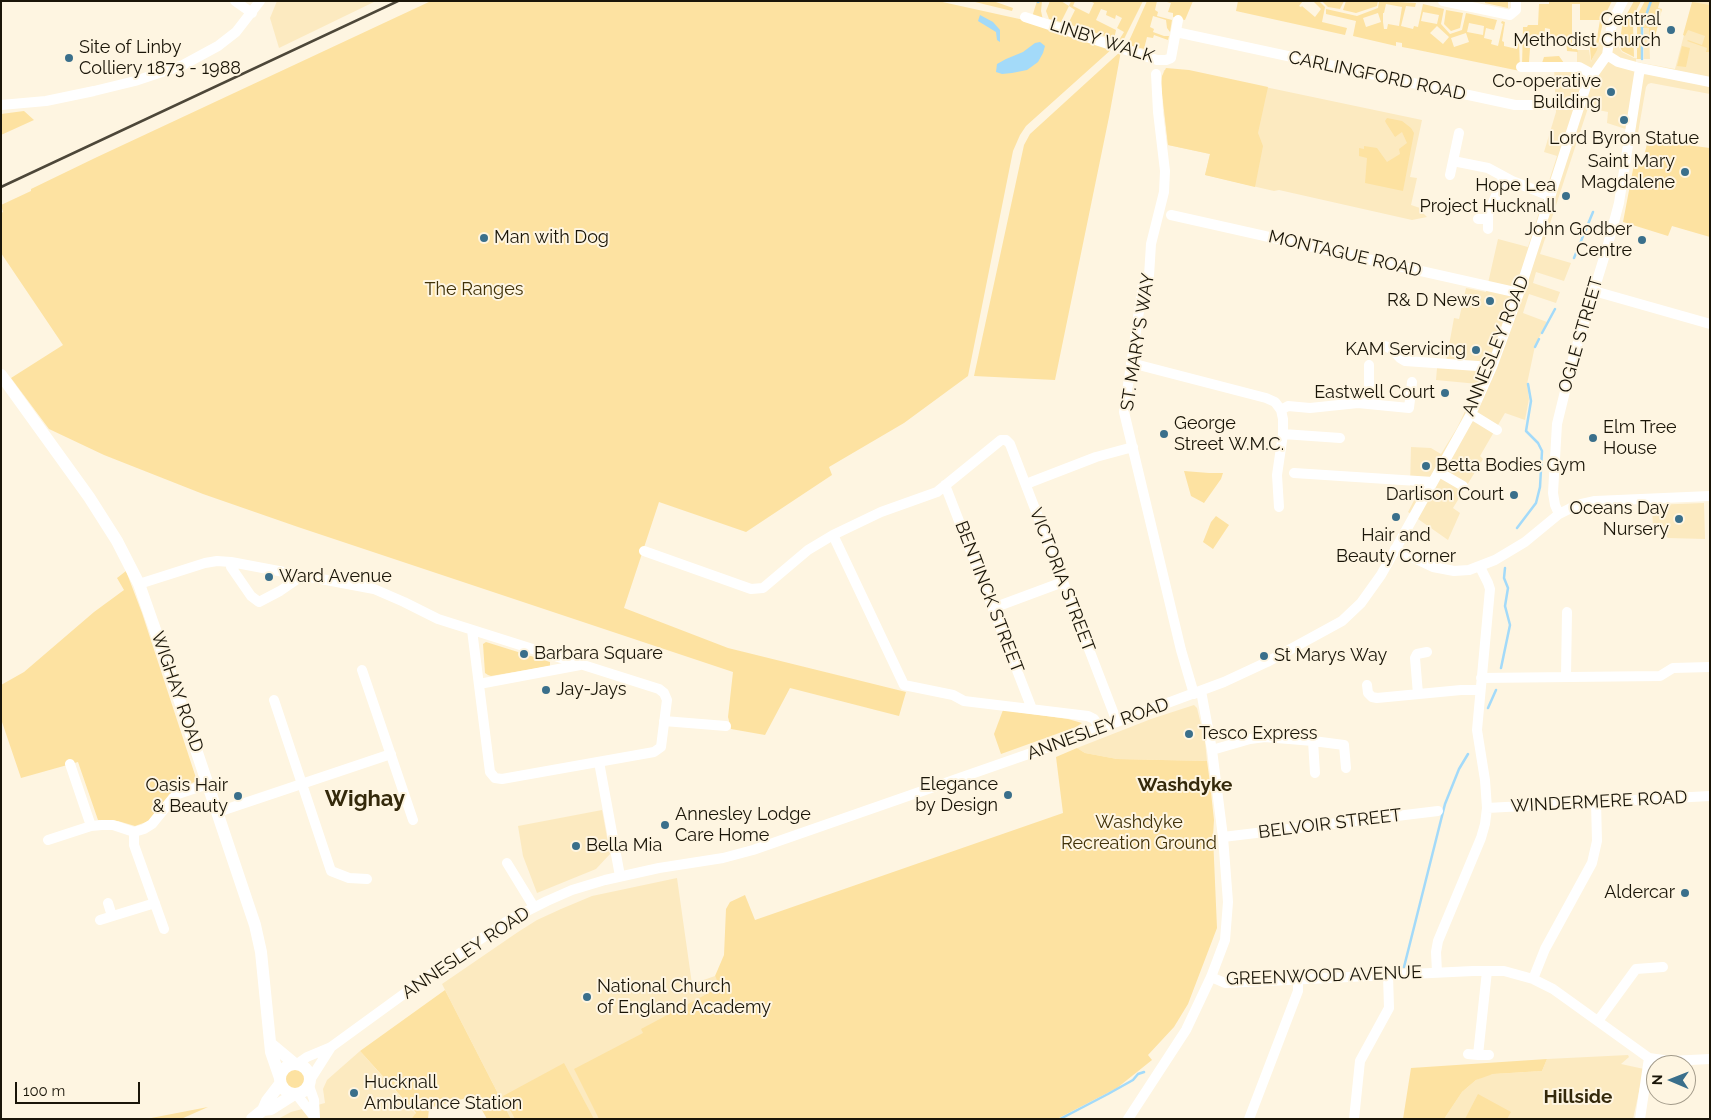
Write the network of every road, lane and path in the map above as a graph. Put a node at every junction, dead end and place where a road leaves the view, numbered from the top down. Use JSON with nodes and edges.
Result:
{"nodes":[{"id":1,"x":235,"y":1,"type":"edge"},
{"id":2,"x":260,"y":1,"type":"edge"},
{"id":3,"x":1443,"y":1,"type":"edge"},
{"id":4,"x":1516,"y":1,"type":"edge"},
{"id":5,"x":1624,"y":1,"type":"edge"},
{"id":6,"x":252,"y":13,"type":"junction"},
{"id":7,"x":1025,"y":17,"type":"dead end"},
{"id":8,"x":1178,"y":20,"type":"dead end"},
{"id":9,"x":1176,"y":32,"type":"junction"},
{"id":10,"x":1607,"y":55,"type":"junction"},
{"id":11,"x":1157,"y":67,"type":"junction"},
{"id":12,"x":1521,"y":67,"type":"dead end"},
{"id":13,"x":1640,"y":68,"type":"junction"},
{"id":14,"x":1592,"y":74,"type":"junction"},
{"id":15,"x":1710,"y":82,"type":"edge"},
{"id":16,"x":1,"y":105,"type":"edge"},
{"id":17,"x":1579,"y":105,"type":"junction"},
{"id":18,"x":1459,"y":133,"type":"dead end"},
{"id":19,"x":1453,"y":162,"type":"junction"},
{"id":20,"x":1450,"y":175,"type":"dead end"},
{"id":21,"x":1504,"y":177,"type":"junction"},
{"id":22,"x":1550,"y":196,"type":"junction"},
{"id":23,"x":1171,"y":215,"type":"dead end"},
{"id":24,"x":1484,"y":222,"type":"dead end"},
{"id":25,"x":1594,"y":291,"type":"junction"},
{"id":26,"x":1519,"y":293,"type":"junction"},
{"id":27,"x":1710,"y":324,"type":"edge"},
{"id":28,"x":1385,"y":346,"type":"dead end"},
{"id":29,"x":1131,"y":362,"type":"junction"},
{"id":30,"x":1369,"y":365,"type":"dead end"},
{"id":31,"x":1492,"y":367,"type":"junction"},
{"id":32,"x":1,"y":375,"type":"edge"},
{"id":33,"x":1412,"y":382,"type":"dead end"},
{"id":34,"x":1369,"y":404,"type":"junction"},
{"id":35,"x":1280,"y":410,"type":"junction"},
{"id":36,"x":1471,"y":414,"type":"junction"},
{"id":37,"x":1497,"y":430,"type":"dead end"},
{"id":38,"x":1283,"y":434,"type":"junction"},
{"id":39,"x":1340,"y":438,"type":"dead end"},
{"id":40,"x":1132,"y":447,"type":"junction"},
{"id":41,"x":1439,"y":472,"type":"junction"},
{"id":42,"x":1294,"y":473,"type":"dead end"},
{"id":43,"x":1433,"y":482,"type":"junction"},
{"id":44,"x":1026,"y":484,"type":"junction"},
{"id":45,"x":945,"y":485,"type":"junction"},
{"id":46,"x":1463,"y":486,"type":"dead end"},
{"id":47,"x":1710,"y":496,"type":"edge"},
{"id":48,"x":1279,"y":507,"type":"dead end"},
{"id":49,"x":1559,"y":514,"type":"junction"},
{"id":50,"x":833,"y":535,"type":"junction"},
{"id":51,"x":1395,"y":549,"type":"junction"},
{"id":52,"x":644,"y":551,"type":"dead end"},
{"id":53,"x":231,"y":562,"type":"junction"},
{"id":54,"x":1480,"y":567,"type":"junction"},
{"id":55,"x":297,"y":575,"type":"junction"},
{"id":56,"x":1063,"y":582,"type":"junction"},
{"id":57,"x":139,"y":584,"type":"junction"},
{"id":58,"x":993,"y":608,"type":"junction"},
{"id":59,"x":1567,"y":612,"type":"dead end"},
{"id":60,"x":472,"y":630,"type":"junction"},
{"id":61,"x":1427,"y":652,"type":"dead end"},
{"id":62,"x":581,"y":664,"type":"junction"},
{"id":63,"x":1710,"y":667,"type":"edge"},
{"id":64,"x":362,"y":670,"type":"dead end"},
{"id":65,"x":1566,"y":677,"type":"junction"},
{"id":66,"x":1481,"y":678,"type":"junction"},
{"id":67,"x":479,"y":684,"type":"junction"},
{"id":68,"x":1367,"y":685,"type":"dead end"},
{"id":69,"x":1480,"y":690,"type":"junction"},
{"id":70,"x":1197,"y":693,"type":"junction"},
{"id":71,"x":1418,"y":694,"type":"junction"},
{"id":72,"x":274,"y":700,"type":"dead end"},
{"id":73,"x":1032,"y":709,"type":"junction"},
{"id":74,"x":664,"y":722,"type":"junction"},
{"id":75,"x":1117,"y":722,"type":"junction"},
{"id":76,"x":726,"y":726,"type":"dead end"},
{"id":77,"x":1100,"y":728,"type":"junction"},
{"id":78,"x":1313,"y":741,"type":"junction"},
{"id":79,"x":1212,"y":750,"type":"junction"},
{"id":80,"x":390,"y":754,"type":"junction"},
{"id":81,"x":599,"y":762,"type":"junction"},
{"id":82,"x":70,"y":764,"type":"dead end"},
{"id":83,"x":1346,"y":768,"type":"dead end"},
{"id":84,"x":1315,"y":773,"type":"dead end"},
{"id":85,"x":208,"y":784,"type":"junction"},
{"id":86,"x":302,"y":784,"type":"junction"},
{"id":87,"x":1710,"y":796,"type":"edge"},
{"id":88,"x":1596,"y":802,"type":"junction"},
{"id":89,"x":1487,"y":808,"type":"junction"},
{"id":90,"x":1438,"y":811,"type":"dead end"},
{"id":91,"x":218,"y":812,"type":"junction"},
{"id":92,"x":413,"y":820,"type":"dead end"},
{"id":93,"x":91,"y":826,"type":"junction"},
{"id":94,"x":134,"y":832,"type":"junction"},
{"id":95,"x":1223,"y":837,"type":"junction"},
{"id":96,"x":48,"y":840,"type":"dead end"},
{"id":97,"x":507,"y":863,"type":"dead end"},
{"id":98,"x":620,"y":876,"type":"junction"},
{"id":99,"x":367,"y":880,"type":"dead end"},
{"id":100,"x":108,"y":903,"type":"dead end"},
{"id":101,"x":155,"y":903,"type":"junction"},
{"id":102,"x":534,"y":907,"type":"junction"},
{"id":103,"x":112,"y":916,"type":"junction"},
{"id":104,"x":100,"y":920,"type":"dead end"},
{"id":105,"x":164,"y":929,"type":"dead end"},
{"id":106,"x":1663,"y":967,"type":"dead end"},
{"id":107,"x":1487,"y":971,"type":"junction"},
{"id":108,"x":1436,"y":972,"type":"junction"},
{"id":109,"x":1388,"y":975,"type":"junction"},
{"id":110,"x":1211,"y":978,"type":"junction"},
{"id":111,"x":1298,"y":979,"type":"junction"},
{"id":112,"x":1533,"y":979,"type":"junction"},
{"id":113,"x":1598,"y":1021,"type":"junction"},
{"id":114,"x":271,"y":1044,"type":"junction"},
{"id":115,"x":331,"y":1047,"type":"junction"},
{"id":116,"x":1489,"y":1055,"type":"dead end"},
{"id":117,"x":1646,"y":1056,"type":"edge"},
{"id":118,"x":1710,"y":1059,"type":"edge"},
{"id":119,"x":1696,"y":1060,"type":"edge"},
{"id":120,"x":296,"y":1064,"type":"junction"},
{"id":121,"x":1646,"y":1078,"type":"edge"},
{"id":122,"x":280,"y":1081,"type":"junction"},
{"id":123,"x":310,"y":1083,"type":"junction"},
{"id":124,"x":295,"y":1095,"type":"junction"},
{"id":125,"x":263,"y":1110,"type":"junction"},
{"id":126,"x":315,"y":1118,"type":"edge"},
{"id":127,"x":252,"y":1119,"type":"edge"},
{"id":128,"x":1128,"y":1119,"type":"edge"},
{"id":129,"x":1249,"y":1119,"type":"edge"},
{"id":130,"x":1354,"y":1119,"type":"edge"},
{"id":131,"x":1640,"y":1119,"type":"edge"}],
"edges":[{"from":1,"to":6,"type":"street"},
{"from":2,"to":6,"type":"street"},
{"from":3,"to":4,"type":"street"},
{"from":5,"to":10,"type":"street"},
{"from":6,"to":16,"type":"street"},
{"from":7,"to":11,"type":"street","name":"LINBY WALK"},
{"from":8,"to":9,"type":"street","name":"LINBY WALK"},
{"from":9,"to":11,"type":"street","name":"LINBY WALK"},
{"from":9,"to":17,"type":"street","name":"CARLINGFORD ROAD"},
{"from":10,"to":13,"type":"street"},
{"from":10,"to":14,"type":"street","name":"ANNESLEY ROAD"},
{"from":11,"to":29,"type":"street","name":"ST. MARY'S WAY"},
{"from":12,"to":14,"type":"street"},
{"from":13,"to":15,"type":"street"},
{"from":13,"to":25,"type":"street","name":"OGLE STREET"},
{"from":14,"to":17,"type":"street","name":"ANNESLEY ROAD"},
{"from":17,"to":22,"type":"street","name":"ANNESLEY ROAD"},
{"from":18,"to":19,"type":"street"},
{"from":19,"to":20,"type":"street"},
{"from":19,"to":21,"type":"street"},
{"from":21,"to":22,"type":"street"},
{"from":21,"to":24,"type":"street"},
{"from":22,"to":26,"type":"street","name":"ANNESLEY ROAD"},
{"from":23,"to":26,"type":"street","name":"MONTAGUE ROAD"},
{"from":25,"to":27,"type":"street"},
{"from":25,"to":49,"type":"street","name":"OGLE STREET"},
{"from":26,"to":31,"type":"street","name":"ANNESLEY ROAD"},
{"from":28,"to":31,"type":"street"},
{"from":29,"to":35,"type":"street"},
{"from":29,"to":40,"type":"street","name":"ST. MARY'S WAY"},
{"from":30,"to":34,"type":"street"},
{"from":31,"to":36,"type":"street","name":"ANNESLEY ROAD"},
{"from":32,"to":57,"type":"main road","name":"WIGHAY ROAD"},
{"from":33,"to":34,"type":"street"},
{"from":34,"to":35,"type":"street"},
{"from":35,"to":38,"type":"street"},
{"from":36,"to":37,"type":"street"},
{"from":36,"to":41,"type":"street","name":"ANNESLEY ROAD"},
{"from":38,"to":39,"type":"street"},
{"from":38,"to":48,"type":"street"},
{"from":40,"to":44,"type":"street"},
{"from":40,"to":70,"type":"street","name":"ST. MARY'S WAY"},
{"from":41,"to":43,"type":"street","name":"ANNESLEY ROAD"},
{"from":41,"to":46,"type":"street"},
{"from":42,"to":43,"type":"street"},
{"from":43,"to":51,"type":"street","name":"ANNESLEY ROAD"},
{"from":44,"to":45,"type":"street","name":"VICTORIA STREET"},
{"from":44,"to":56,"type":"street","name":"VICTORIA STREET"},
{"from":45,"to":50,"type":"street"},
{"from":45,"to":58,"type":"street","name":"BENTINCK STREET"},
{"from":47,"to":49,"type":"street"},
{"from":49,"to":54,"type":"street"},
{"from":50,"to":52,"type":"street"},
{"from":50,"to":73,"type":"street"},
{"from":51,"to":54,"type":"street"},
{"from":51,"to":70,"type":"street","name":"ANNESLEY ROAD"},
{"from":53,"to":55,"type":"street"},
{"from":53,"to":55,"type":"street"},
{"from":53,"to":57,"type":"street"},
{"from":54,"to":66,"type":"street"},
{"from":55,"to":60,"type":"street"},
{"from":56,"to":58,"type":"street"},
{"from":56,"to":75,"type":"street","name":"VICTORIA STREET"},
{"from":57,"to":85,"type":"main road","name":"WIGHAY ROAD"},
{"from":58,"to":73,"type":"street","name":"BENTINCK STREET"},
{"from":59,"to":65,"type":"street"},
{"from":60,"to":62,"type":"street"},
{"from":60,"to":67,"type":"street"},
{"from":61,"to":71,"type":"street"},
{"from":62,"to":67,"type":"street"},
{"from":62,"to":74,"type":"street"},
{"from":63,"to":65,"type":"street"},
{"from":64,"to":80,"type":"street"},
{"from":65,"to":66,"type":"street"},
{"from":66,"to":69,"type":"street"},
{"from":67,"to":81,"type":"street"},
{"from":68,"to":71,"type":"street"},
{"from":69,"to":71,"type":"street"},
{"from":69,"to":89,"type":"street"},
{"from":70,"to":75,"type":"street","name":"ANNESLEY ROAD"},
{"from":70,"to":79,"type":"street","name":"ST. MARY'S WAY"},
{"from":72,"to":86,"type":"street"},
{"from":73,"to":77,"type":"street"},
{"from":74,"to":76,"type":"street"},
{"from":74,"to":81,"type":"street"},
{"from":75,"to":77,"type":"street","name":"ANNESLEY ROAD"},
{"from":77,"to":98,"type":"street","name":"ANNESLEY ROAD"},
{"from":78,"to":79,"type":"street"},
{"from":78,"to":83,"type":"street"},
{"from":78,"to":84,"type":"street"},
{"from":79,"to":95,"type":"street","name":"ST. MARY'S WAY"},
{"from":80,"to":86,"type":"street"},
{"from":80,"to":92,"type":"street"},
{"from":81,"to":98,"type":"street"},
{"from":82,"to":93,"type":"street"},
{"from":85,"to":91,"type":"main road","name":"WIGHAY ROAD"},
{"from":85,"to":94,"type":"street"},
{"from":86,"to":91,"type":"street"},
{"from":86,"to":99,"type":"street"},
{"from":87,"to":88,"type":"street","name":"WINDERMERE ROAD"},
{"from":88,"to":89,"type":"street","name":"WINDERMERE ROAD"},
{"from":88,"to":112,"type":"street"},
{"from":89,"to":108,"type":"street"},
{"from":90,"to":95,"type":"street","name":"BELVOIR STREET"},
{"from":91,"to":114,"type":"main road","name":"WIGHAY ROAD"},
{"from":93,"to":94,"type":"street"},
{"from":93,"to":96,"type":"street"},
{"from":94,"to":101,"type":"street"},
{"from":95,"to":110,"type":"street","name":"ST. MARY'S WAY"},
{"from":97,"to":102,"type":"street"},
{"from":98,"to":102,"type":"street","name":"ANNESLEY ROAD"},
{"from":100,"to":103,"type":"street"},
{"from":101,"to":103,"type":"street"},
{"from":101,"to":105,"type":"street"},
{"from":102,"to":115,"type":"street","name":"ANNESLEY ROAD"},
{"from":103,"to":104,"type":"street"},
{"from":106,"to":113,"type":"street"},
{"from":107,"to":108,"type":"street","name":"GREENWOOD AVENUE"},
{"from":107,"to":112,"type":"street","name":"GREENWOOD AVENUE"},
{"from":107,"to":116,"type":"street"},
{"from":108,"to":109,"type":"street","name":"GREENWOOD AVENUE"},
{"from":109,"to":111,"type":"street","name":"GREENWOOD AVENUE"},
{"from":109,"to":130,"type":"street"},
{"from":110,"to":111,"type":"street","name":"GREENWOOD AVENUE"},
{"from":110,"to":128,"type":"street","name":"ST. MARY'S WAY"},
{"from":111,"to":129,"type":"street"},
{"from":112,"to":113,"type":"street","name":"GREENWOOD AVENUE"},
{"from":113,"to":117,"type":"street","name":"GREENWOOD AVENUE"},
{"from":114,"to":120,"type":"main road"},
{"from":114,"to":122,"type":"main road","name":"WIGHAY ROAD"},
{"from":115,"to":120,"type":"street","name":"ANNESLEY ROAD"},
{"from":115,"to":123,"type":"street","name":"ANNESLEY ROAD"},
{"from":118,"to":119,"type":"street"},
{"from":120,"to":122,"type":"main road"},
{"from":120,"to":123,"type":"main road"},
{"from":121,"to":131,"type":"street"},
{"from":122,"to":124,"type":"main road"},
{"from":122,"to":125,"type":"main road"},
{"from":123,"to":124,"type":"main road"},
{"from":123,"to":126,"type":"street"},
{"from":124,"to":125,"type":"main road"},
{"from":124,"to":126,"type":"street"},
{"from":125,"to":127,"type":"main road"}]}
